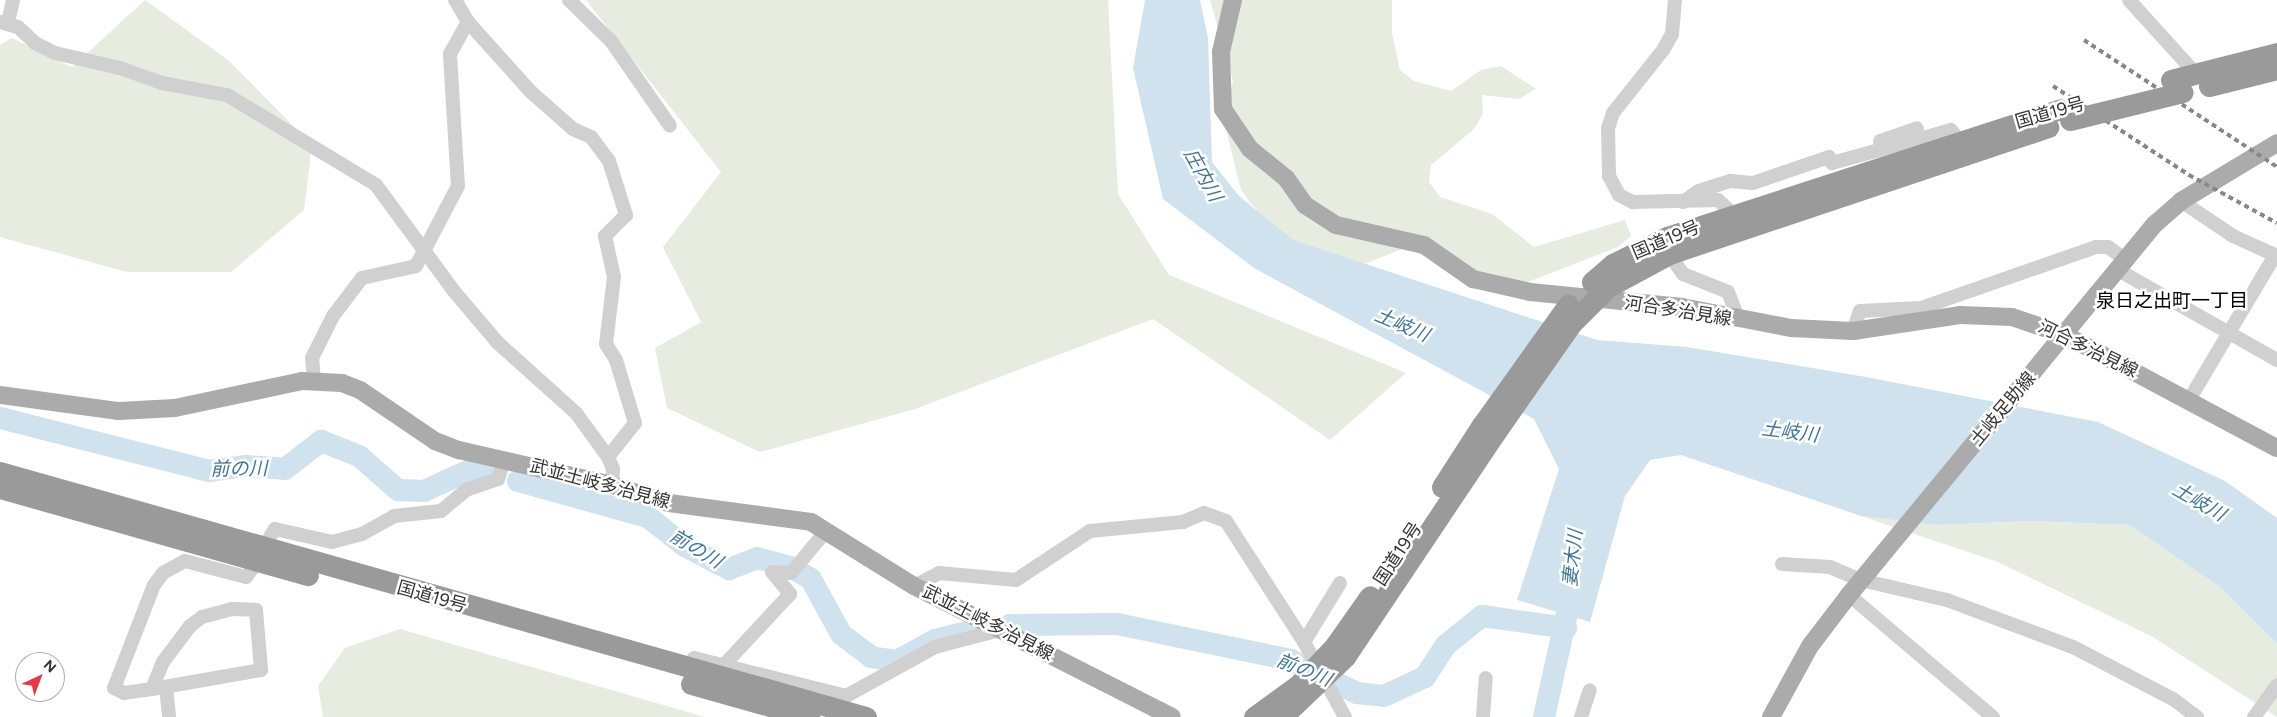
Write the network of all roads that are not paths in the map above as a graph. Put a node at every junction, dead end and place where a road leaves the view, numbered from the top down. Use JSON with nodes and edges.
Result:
{"nodes":[{"id":1,"x":13,"y":0,"type":"edge"},
{"id":2,"x":455,"y":0,"type":"edge"},
{"id":3,"x":569,"y":0,"type":"edge"},
{"id":4,"x":1233,"y":0,"type":"edge"},
{"id":5,"x":1675,"y":0,"type":"edge"},
{"id":6,"x":2129,"y":0,"type":"edge"},
{"id":7,"x":4,"y":22,"type":"edge"},
{"id":8,"x":468,"y":22,"type":"junction"},
{"id":9,"x":2277,"y":53,"type":"edge"},
{"id":10,"x":2277,"y":69,"type":"edge"},
{"id":11,"x":2196,"y":74,"type":"junction"},
{"id":12,"x":2177,"y":86,"type":"junction"},
{"id":13,"x":2065,"y":115,"type":"junction"},
{"id":14,"x":670,"y":126,"type":"dead end"},
{"id":15,"x":1917,"y":128,"type":"dead end"},
{"id":16,"x":1958,"y":139,"type":"junction"},
{"id":17,"x":2277,"y":143,"type":"edge"},
{"id":18,"x":1829,"y":157,"type":"junction"},
{"id":19,"x":2181,"y":201,"type":"junction"},
{"id":20,"x":1682,"y":203,"type":"junction"},
{"id":21,"x":1732,"y":213,"type":"junction"},
{"id":22,"x":426,"y":252,"type":"junction"},
{"id":23,"x":1669,"y":254,"type":"junction"},
{"id":24,"x":2276,"y":255,"type":"edge"},
{"id":25,"x":2122,"y":265,"type":"junction"},
{"id":26,"x":1600,"y":284,"type":"junction"},
{"id":27,"x":1739,"y":320,"type":"junction"},
{"id":28,"x":1853,"y":331,"type":"junction"},
{"id":29,"x":2228,"y":331,"type":"junction"},
{"id":30,"x":2065,"y":334,"type":"junction"},
{"id":31,"x":2277,"y":360,"type":"edge"},
{"id":32,"x":314,"y":380,"type":"junction"},
{"id":33,"x":0,"y":395,"type":"edge"},
{"id":34,"x":2189,"y":400,"type":"junction"},
{"id":35,"x":2277,"y":448,"type":"edge"},
{"id":36,"x":608,"y":457,"type":"junction"},
{"id":37,"x":504,"y":460,"type":"junction"},
{"id":38,"x":0,"y":472,"type":"edge"},
{"id":39,"x":612,"y":485,"type":"junction"},
{"id":40,"x":0,"y":488,"type":"edge"},
{"id":41,"x":826,"y":531,"type":"junction"},
{"id":42,"x":261,"y":554,"type":"junction"},
{"id":43,"x":1782,"y":564,"type":"dead end"},
{"id":44,"x":1861,"y":580,"type":"junction"},
{"id":45,"x":1340,"y":583,"type":"dead end"},
{"id":46,"x":914,"y":586,"type":"junction"},
{"id":47,"x":1849,"y":595,"type":"junction"},
{"id":48,"x":1000,"y":630,"type":"junction"},
{"id":49,"x":1304,"y":642,"type":"junction"},
{"id":50,"x":1340,"y":652,"type":"junction"},
{"id":51,"x":663,"y":661,"type":"junction"},
{"id":52,"x":724,"y":665,"type":"junction"},
{"id":53,"x":1486,"y":678,"type":"dead end"},
{"id":54,"x":2277,"y":685,"type":"edge"},
{"id":55,"x":159,"y":688,"type":"junction"},
{"id":56,"x":1590,"y":690,"type":"dead end"},
{"id":57,"x":770,"y":706,"type":"junction"},
{"id":58,"x":1991,"y":716,"type":"edge"},
{"id":59,"x":169,"y":717,"type":"edge"},
{"id":60,"x":791,"y":717,"type":"edge"},
{"id":61,"x":809,"y":717,"type":"edge"},
{"id":62,"x":866,"y":717,"type":"edge"},
{"id":63,"x":1172,"y":717,"type":"edge"},
{"id":64,"x":1254,"y":717,"type":"edge"},
{"id":65,"x":1282,"y":717,"type":"edge"},
{"id":66,"x":1345,"y":717,"type":"edge"},
{"id":67,"x":1483,"y":717,"type":"edge"},
{"id":68,"x":1581,"y":717,"type":"edge"},
{"id":69,"x":1771,"y":717,"type":"edge"},
{"id":70,"x":2197,"y":717,"type":"edge"},
{"id":71,"x":2254,"y":717,"type":"edge"}],
"edges":[{"from":1,"to":7,"type":"street"},
{"from":2,"to":8,"type":"street"},
{"from":3,"to":14,"type":"street"},
{"from":4,"to":27,"type":"main road","name":"河合多治見線"},
{"from":5,"to":20,"type":"street"},
{"from":6,"to":11,"type":"street"},
{"from":7,"to":22,"type":"street"},
{"from":8,"to":22,"type":"street"},
{"from":8,"to":36,"type":"street"},
{"from":9,"to":11,"type":"highway","name":"国道19号"},
{"from":10,"to":12,"type":"highway","name":"国道19号"},
{"from":11,"to":12,"type":"highway","name":"国道19号"},
{"from":12,"to":13,"type":"highway","name":"国道19号"},
{"from":13,"to":16,"type":"highway","name":"国道19号"},
{"from":13,"to":23,"type":"highway","name":"国道19号"},
{"from":15,"to":18,"type":"street"},
{"from":16,"to":18,"type":"street"},
{"from":16,"to":21,"type":"highway","name":"国道19号"},
{"from":17,"to":19,"type":"main road","name":"土岐足助線"},
{"from":18,"to":20,"type":"street"},
{"from":19,"to":24,"type":"street"},
{"from":19,"to":25,"type":"main road","name":"土岐足助線"},
{"from":20,"to":21,"type":"street"},
{"from":21,"to":26,"type":"highway","name":"国道19号"},
{"from":22,"to":32,"type":"street"},
{"from":22,"to":36,"type":"street"},
{"from":23,"to":26,"type":"highway","name":"国道19号"},
{"from":23,"to":27,"type":"street"},
{"from":24,"to":29,"type":"street"},
{"from":25,"to":28,"type":"street"},
{"from":25,"to":29,"type":"street"},
{"from":25,"to":30,"type":"main road","name":"土岐足助線"},
{"from":26,"to":50,"type":"highway","name":"国道19号","bridge":true},
{"from":27,"to":28,"type":"main road","name":"河合多治見線"},
{"from":28,"to":30,"type":"main road","name":"河合多治見線"},
{"from":29,"to":31,"type":"street"},
{"from":29,"to":34,"type":"street"},
{"from":30,"to":34,"type":"main road","name":"河合多治見線"},
{"from":30,"to":44,"type":"main road","name":"土岐足助線"},
{"from":32,"to":33,"type":"main road","name":"武並土岐多治見線"},
{"from":32,"to":37,"type":"main road","name":"武並土岐多治見線"},
{"from":34,"to":35,"type":"main road","name":"河合多治見線"},
{"from":36,"to":39,"type":"street"},
{"from":37,"to":39,"type":"main road","name":"武並土岐多治見線"},
{"from":37,"to":42,"type":"street"},
{"from":38,"to":42,"type":"highway","name":"国道19号"},
{"from":39,"to":41,"type":"main road","name":"武並土岐多治見線"},
{"from":40,"to":42,"type":"highway","name":"国道19号"},
{"from":41,"to":46,"type":"main road","name":"武並土岐多治見線"},
{"from":41,"to":52,"type":"street"},
{"from":42,"to":51,"type":"highway","name":"国道19号"},
{"from":42,"to":55,"type":"street"},
{"from":42,"to":57,"type":"highway","name":"国道19号"},
{"from":43,"to":44,"type":"street"},
{"from":44,"to":47,"type":"main road","name":"土岐足助線"},
{"from":44,"to":70,"type":"street"},
{"from":45,"to":49,"type":"street"},
{"from":46,"to":48,"type":"main road","name":"武並土岐多治見線"},
{"from":46,"to":49,"type":"street"},
{"from":47,"to":58,"type":"street"},
{"from":47,"to":69,"type":"main road","name":"土岐足助線"},
{"from":48,"to":52,"type":"street"},
{"from":48,"to":63,"type":"main road","name":"武並土岐多治見線"},
{"from":49,"to":66,"type":"street"},
{"from":50,"to":64,"type":"highway","name":"国道19号","bridge":true},
{"from":50,"to":65,"type":"highway","name":"国道19号","bridge":true},
{"from":51,"to":52,"type":"street"},
{"from":51,"to":62,"type":"highway","name":"国道19号"},
{"from":53,"to":67,"type":"street"},
{"from":54,"to":71,"type":"street"},
{"from":55,"to":55,"type":"street"},
{"from":55,"to":59,"type":"street"},
{"from":56,"to":68,"type":"street"},
{"from":57,"to":60,"type":"highway"},
{"from":57,"to":61,"type":"highway","name":"国道19号"}]}
